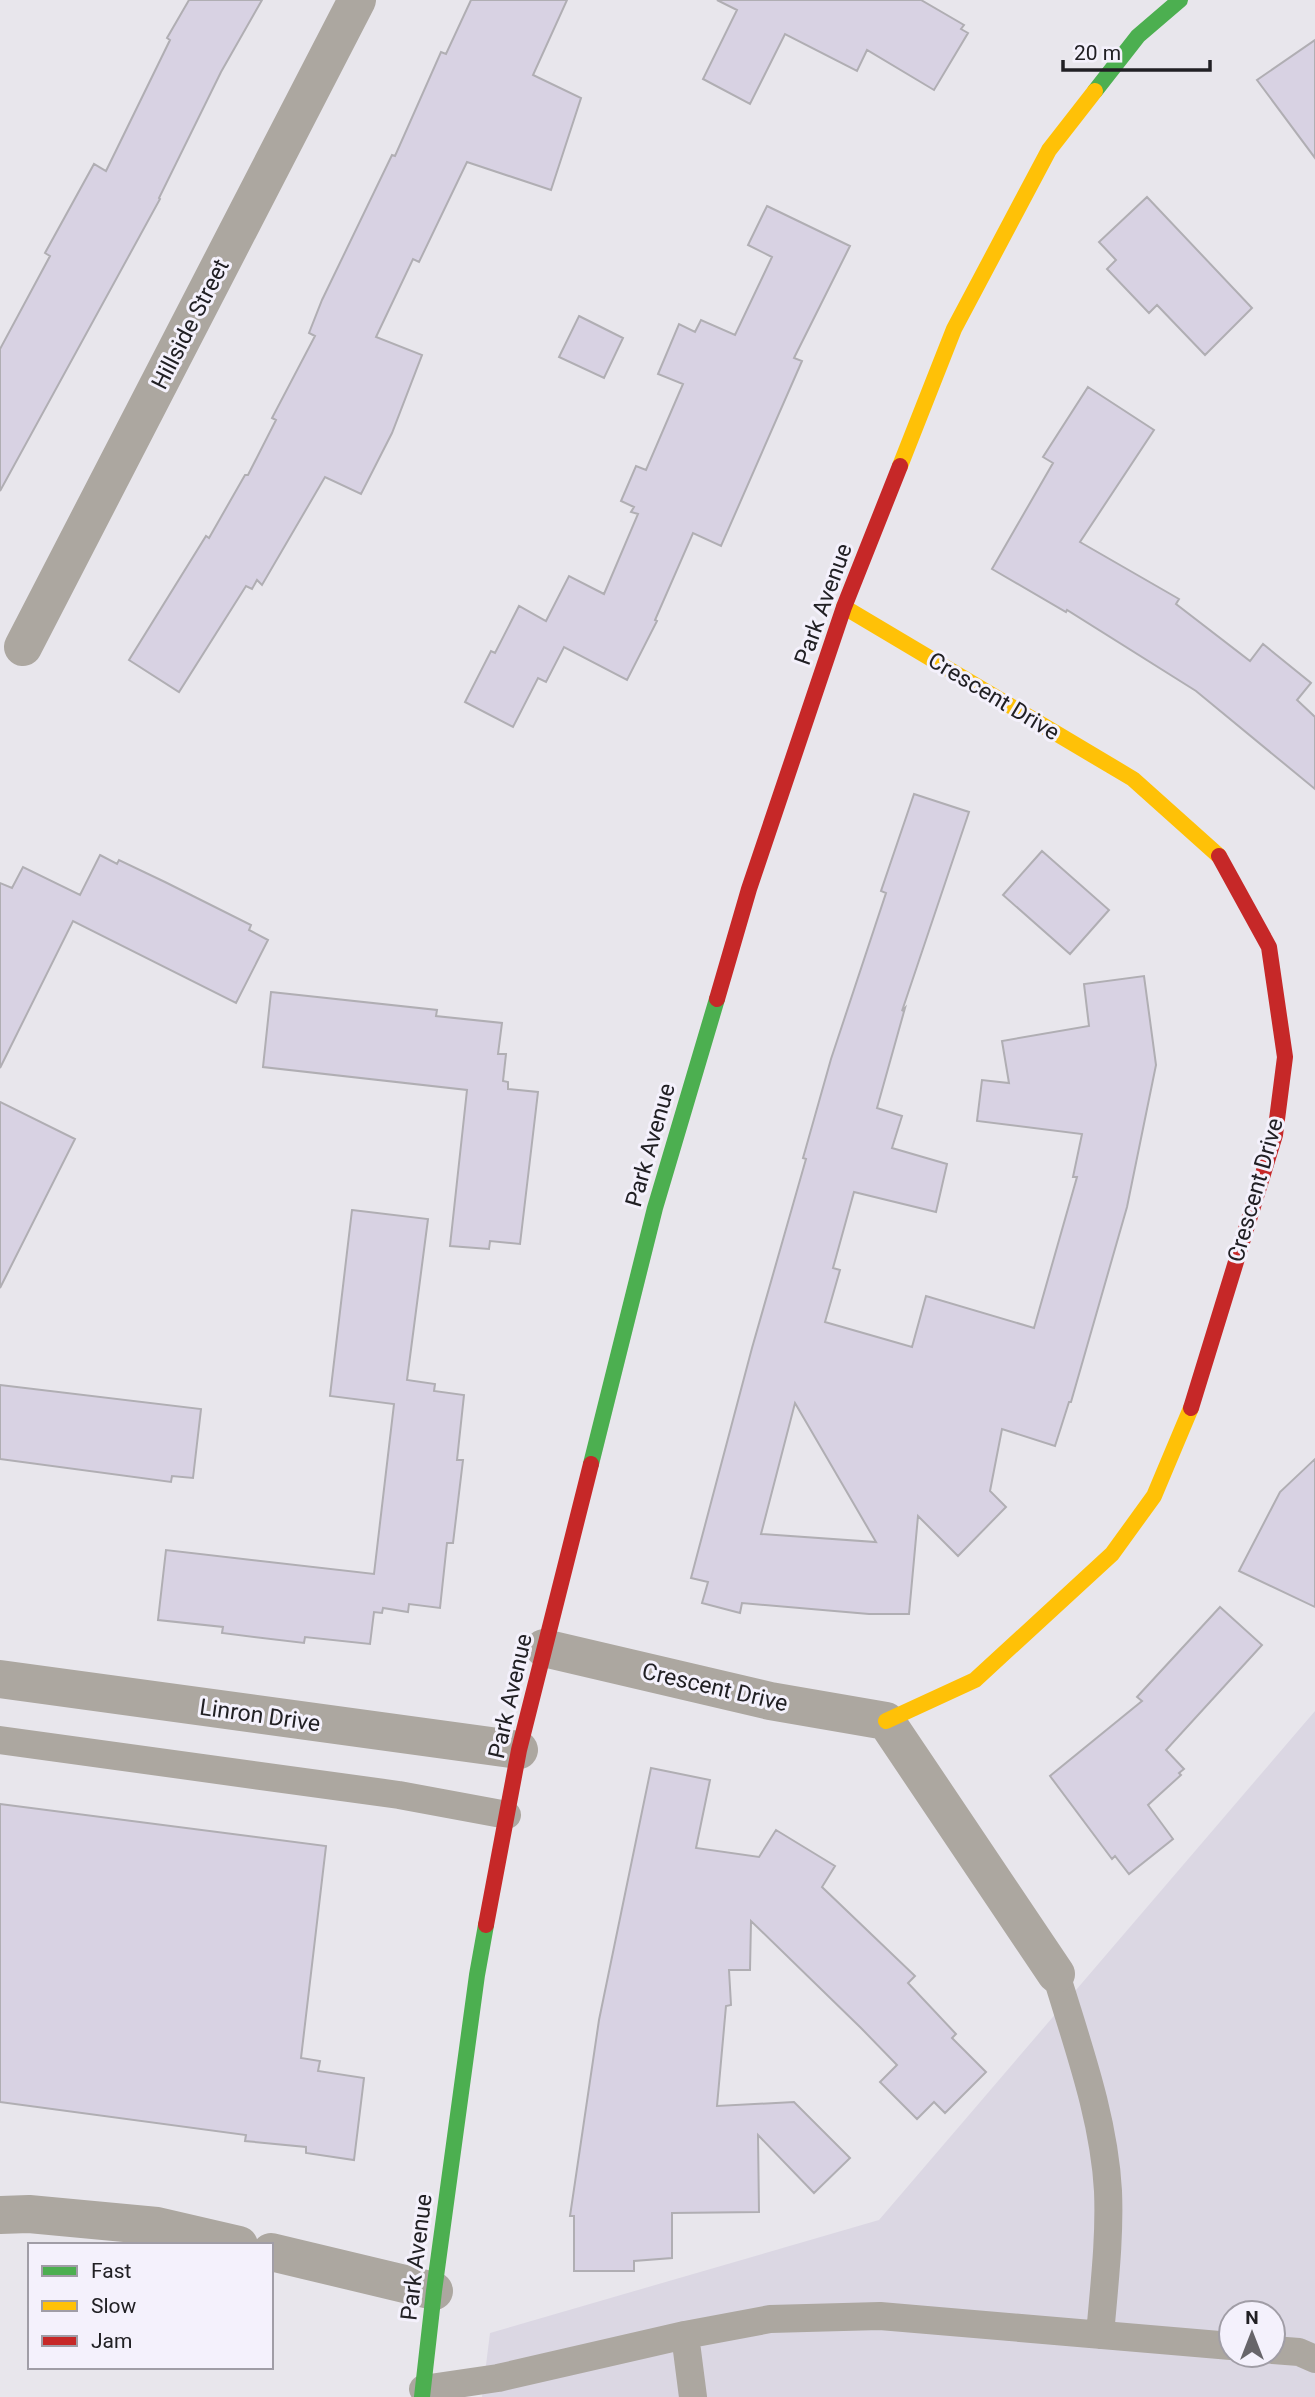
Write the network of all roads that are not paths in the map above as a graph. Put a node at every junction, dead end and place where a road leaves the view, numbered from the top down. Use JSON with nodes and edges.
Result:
{"nodes":[{"id":1,"x":357,"y":0,"type":"edge"},
{"id":2,"x":1180,"y":0,"type":"edge"},
{"id":3,"x":844,"y":607,"type":"junction"},
{"id":4,"x":23,"y":647,"type":"dead end"},
{"id":5,"x":544,"y":1648,"type":"junction"},
{"id":6,"x":0,"y":1679,"type":"edge"},
{"id":7,"x":886,"y":1721,"type":"junction"},
{"id":8,"x":0,"y":1740,"type":"edge"},
{"id":9,"x":519,"y":1750,"type":"junction"},
{"id":10,"x":507,"y":1815,"type":"junction"},
{"id":11,"x":1056,"y":1973,"type":"joint"},
{"id":12,"x":0,"y":2215,"type":"edge"},
{"id":13,"x":230,"y":2243,"type":"edge"},
{"id":14,"x":273,"y":2252,"type":"edge"},
{"id":15,"x":434,"y":2291,"type":"junction"},
{"id":16,"x":1100,"y":2334,"type":"junction"},
{"id":17,"x":685,"y":2335,"type":"junction"},
{"id":18,"x":1217,"y":2345,"type":"edge"},
{"id":19,"x":506,"y":2388,"type":"edge"},
{"id":20,"x":423,"y":2393,"type":"edge"},
{"id":21,"x":693,"y":2397,"type":"edge"}],
"edges":[{"from":1,"to":4,"type":"street","name":"Hillside Street"},
{"from":2,"to":3,"type":"main road","name":"Park Avenue"},
{"from":3,"to":5,"type":"main road","name":"Park Avenue"},
{"from":3,"to":7,"type":"main road","name":"Crescent Drive"},
{"from":5,"to":7,"type":"street","name":"Crescent Drive"},
{"from":5,"to":9,"type":"main road","name":"Park Avenue"},
{"from":6,"to":9,"type":"street","name":"Linron Drive"},
{"from":7,"to":11,"type":"street"},
{"from":8,"to":10,"type":"lane"},
{"from":9,"to":10,"type":"main road","name":"Park Avenue"},
{"from":10,"to":15,"type":"main road","name":"Park Avenue"},
{"from":11,"to":16,"type":"lane"},
{"from":12,"to":13,"type":"street"},
{"from":14,"to":15,"type":"street"},
{"from":15,"to":20,"type":"main road","name":"Park Avenue"},
{"from":16,"to":17,"type":"lane"},
{"from":16,"to":18,"type":"lane"},
{"from":17,"to":19,"type":"lane"},
{"from":17,"to":21,"type":"lane"},
{"from":19,"to":20,"type":"lane"}]}
